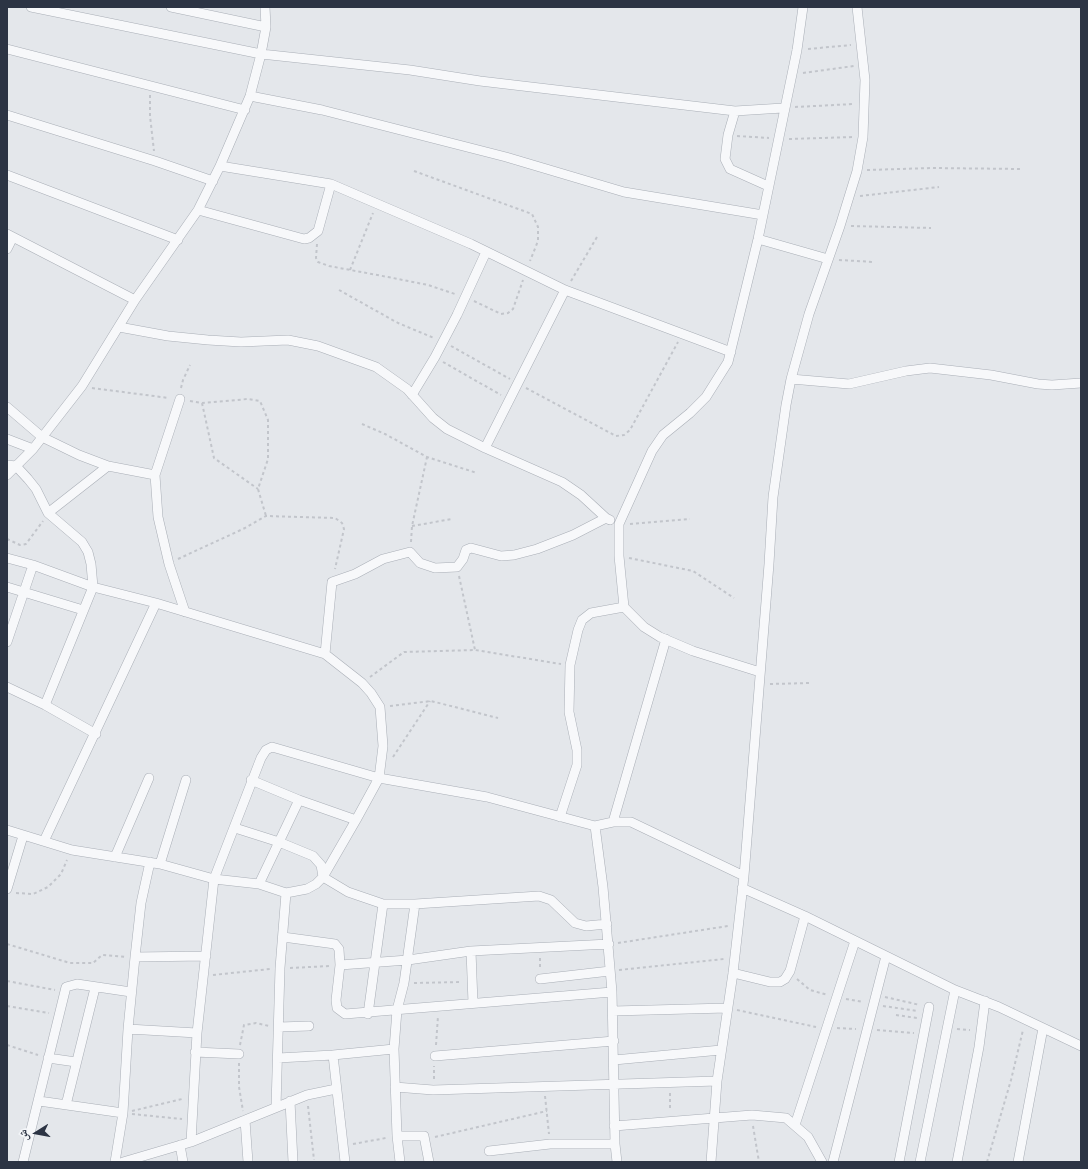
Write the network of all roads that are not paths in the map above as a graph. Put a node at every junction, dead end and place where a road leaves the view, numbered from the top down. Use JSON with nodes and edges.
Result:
{"nodes":[{"id":1,"x":31,"y":7,"type":"edge"},
{"id":2,"x":171,"y":7,"type":"edge"},
{"id":3,"x":265,"y":7,"type":"edge"},
{"id":4,"x":803,"y":7,"type":"edge"},
{"id":5,"x":857,"y":7,"type":"edge"},
{"id":6,"x":266,"y":27,"type":"junction"},
{"id":7,"x":7,"y":49,"type":"edge"},
{"id":8,"x":261,"y":54,"type":"junction"},
{"id":9,"x":250,"y":96,"type":"junction"},
{"id":10,"x":784,"y":108,"type":"junction"},
{"id":11,"x":245,"y":110,"type":"junction"},
{"id":12,"x":735,"y":111,"type":"junction"},
{"id":13,"x":7,"y":115,"type":"edge"},
{"id":14,"x":220,"y":166,"type":"junction"},
{"id":15,"x":7,"y":174,"type":"edge"},
{"id":16,"x":213,"y":181,"type":"junction"},
{"id":17,"x":332,"y":184,"type":"junction"},
{"id":18,"x":768,"y":186,"type":"junction"},
{"id":19,"x":198,"y":210,"type":"junction"},
{"id":20,"x":763,"y":215,"type":"junction"},
{"id":21,"x":10,"y":236,"type":"edge"},
{"id":22,"x":758,"y":239,"type":"junction"},
{"id":23,"x":178,"y":240,"type":"junction"},
{"id":24,"x":7,"y":249,"type":"edge"},
{"id":25,"x":486,"y":252,"type":"junction"},
{"id":26,"x":828,"y":259,"type":"junction"},
{"id":27,"x":565,"y":290,"type":"junction"},
{"id":28,"x":135,"y":300,"type":"junction"},
{"id":29,"x":118,"y":327,"type":"junction"},
{"id":30,"x":731,"y":352,"type":"junction"},
{"id":31,"x":791,"y":379,"type":"junction"},
{"id":32,"x":1081,"y":383,"type":"edge"},
{"id":33,"x":412,"y":395,"type":"junction"},
{"id":34,"x":180,"y":399,"type":"road end"},
{"id":35,"x":7,"y":407,"type":"edge"},
{"id":36,"x":42,"y":437,"type":"junction"},
{"id":37,"x":7,"y":440,"type":"edge"},
{"id":38,"x":485,"y":448,"type":"junction"},
{"id":39,"x":32,"y":450,"type":"junction"},
{"id":40,"x":12,"y":465,"type":"edge"},
{"id":41,"x":108,"y":466,"type":"junction"},
{"id":42,"x":155,"y":474,"type":"junction"},
{"id":43,"x":7,"y":475,"type":"edge"},
{"id":44,"x":48,"y":513,"type":"junction"},
{"id":45,"x":606,"y":518,"type":"junction"},
{"id":46,"x":619,"y":524,"type":"junction"},
{"id":47,"x":7,"y":558,"type":"edge"},
{"id":48,"x":33,"y":565,"type":"junction"},
{"id":49,"x":7,"y":587,"type":"edge"},
{"id":50,"x":93,"y":587,"type":"junction"},
{"id":51,"x":24,"y":592,"type":"junction"},
{"id":52,"x":156,"y":603,"type":"junction"},
{"id":53,"x":624,"y":607,"type":"junction"},
{"id":54,"x":83,"y":610,"type":"junction"},
{"id":55,"x":185,"y":612,"type":"junction"},
{"id":56,"x":666,"y":639,"type":"junction"},
{"id":57,"x":7,"y":642,"type":"edge"},
{"id":58,"x":325,"y":654,"type":"junction"},
{"id":59,"x":760,"y":672,"type":"junction"},
{"id":60,"x":7,"y":687,"type":"edge"},
{"id":61,"x":45,"y":705,"type":"junction"},
{"id":62,"x":96,"y":734,"type":"junction"},
{"id":63,"x":149,"y":778,"type":"dead end"},
{"id":64,"x":379,"y":778,"type":"junction"},
{"id":65,"x":186,"y":780,"type":"dead end"},
{"id":66,"x":251,"y":780,"type":"junction"},
{"id":67,"x":299,"y":800,"type":"junction"},
{"id":68,"x":560,"y":816,"type":"junction"},
{"id":69,"x":356,"y":820,"type":"junction"},
{"id":70,"x":612,"y":822,"type":"junction"},
{"id":71,"x":595,"y":826,"type":"junction"},
{"id":72,"x":235,"y":828,"type":"junction"},
{"id":73,"x":7,"y":830,"type":"edge"},
{"id":74,"x":23,"y":836,"type":"junction"},
{"id":75,"x":44,"y":841,"type":"junction"},
{"id":76,"x":279,"y":842,"type":"junction"},
{"id":77,"x":115,"y":857,"type":"junction"},
{"id":78,"x":150,"y":862,"type":"junction"},
{"id":79,"x":160,"y":864,"type":"junction"},
{"id":80,"x":323,"y":876,"type":"junction"},
{"id":81,"x":744,"y":876,"type":"junction"},
{"id":82,"x":214,"y":878,"type":"junction"},
{"id":83,"x":259,"y":884,"type":"junction"},
{"id":84,"x":742,"y":888,"type":"junction"},
{"id":85,"x":10,"y":891,"type":"edge"},
{"id":86,"x":286,"y":892,"type":"junction"},
{"id":87,"x":383,"y":904,"type":"junction"},
{"id":88,"x":415,"y":904,"type":"junction"},
{"id":89,"x":805,"y":916,"type":"junction"},
{"id":90,"x":607,"y":924,"type":"junction"},
{"id":91,"x":283,"y":937,"type":"junction"},
{"id":92,"x":855,"y":941,"type":"junction"},
{"id":93,"x":609,"y":944,"type":"junction"},
{"id":94,"x":471,"y":951,"type":"junction"},
{"id":95,"x":206,"y":956,"type":"junction"},
{"id":96,"x":886,"y":956,"type":"junction"},
{"id":97,"x":135,"y":957,"type":"junction"},
{"id":98,"x":408,"y":960,"type":"junction"},
{"id":99,"x":376,"y":963,"type":"junction"},
{"id":100,"x":340,"y":965,"type":"junction"},
{"id":101,"x":610,"y":972,"type":"junction"},
{"id":102,"x":733,"y":973,"type":"junction"},
{"id":103,"x":540,"y":979,"type":"road end"},
{"id":104,"x":95,"y":988,"type":"junction"},
{"id":105,"x":954,"y":990,"type":"junction"},
{"id":106,"x":132,"y":992,"type":"junction"},
{"id":107,"x":612,"y":992,"type":"junction"},
{"id":108,"x":984,"y":1001,"type":"junction"},
{"id":109,"x":473,"y":1003,"type":"junction"},
{"id":110,"x":727,"y":1008,"type":"junction"},
{"id":111,"x":397,"y":1010,"type":"junction"},
{"id":112,"x":613,"y":1011,"type":"junction"},
{"id":113,"x":927,"y":1013,"type":"road end"},
{"id":114,"x":368,"y":1014,"type":"junction"},
{"id":115,"x":309,"y":1026,"type":"dead end"},
{"id":116,"x":279,"y":1028,"type":"junction"},
{"id":117,"x":1043,"y":1028,"type":"junction"},
{"id":118,"x":128,"y":1029,"type":"junction"},
{"id":119,"x":197,"y":1033,"type":"junction"},
{"id":120,"x":614,"y":1041,"type":"junction"},
{"id":121,"x":1081,"y":1046,"type":"edge"},
{"id":122,"x":394,"y":1049,"type":"junction"},
{"id":123,"x":721,"y":1050,"type":"junction"},
{"id":124,"x":196,"y":1052,"type":"junction"},
{"id":125,"x":239,"y":1054,"type":"road end"},
{"id":126,"x":333,"y":1056,"type":"junction"},
{"id":127,"x":435,"y":1056,"type":"road end"},
{"id":128,"x":48,"y":1058,"type":"junction"},
{"id":129,"x":278,"y":1058,"type":"junction"},
{"id":130,"x":614,"y":1060,"type":"junction"},
{"id":131,"x":76,"y":1062,"type":"junction"},
{"id":132,"x":717,"y":1081,"type":"junction"},
{"id":133,"x":614,"y":1086,"type":"junction"},
{"id":134,"x":395,"y":1087,"type":"junction"},
{"id":135,"x":336,"y":1089,"type":"junction"},
{"id":136,"x":39,"y":1101,"type":"junction"},
{"id":137,"x":290,"y":1101,"type":"junction"},
{"id":138,"x":66,"y":1105,"type":"junction"},
{"id":139,"x":276,"y":1107,"type":"junction"},
{"id":140,"x":123,"y":1113,"type":"junction"},
{"id":141,"x":714,"y":1117,"type":"junction"},
{"id":142,"x":245,"y":1120,"type":"junction"},
{"id":143,"x":795,"y":1125,"type":"junction"},
{"id":144,"x":614,"y":1126,"type":"junction"},
{"id":145,"x":397,"y":1136,"type":"junction"},
{"id":146,"x":191,"y":1142,"type":"junction"},
{"id":147,"x":615,"y":1144,"type":"junction"},
{"id":148,"x":180,"y":1145,"type":"junction"},
{"id":149,"x":489,"y":1150,"type":"dead end"},
{"id":150,"x":134,"y":1161,"type":"edge"},
{"id":151,"x":23,"y":1162,"type":"edge"},
{"id":152,"x":115,"y":1162,"type":"edge"},
{"id":153,"x":123,"y":1162,"type":"edge"},
{"id":154,"x":183,"y":1162,"type":"edge"},
{"id":155,"x":248,"y":1162,"type":"edge"},
{"id":156,"x":293,"y":1162,"type":"edge"},
{"id":157,"x":345,"y":1162,"type":"edge"},
{"id":158,"x":400,"y":1162,"type":"edge"},
{"id":159,"x":429,"y":1162,"type":"edge"},
{"id":160,"x":617,"y":1162,"type":"edge"},
{"id":161,"x":711,"y":1162,"type":"edge"},
{"id":162,"x":822,"y":1162,"type":"edge"},
{"id":163,"x":833,"y":1162,"type":"edge"},
{"id":164,"x":899,"y":1162,"type":"edge"},
{"id":165,"x":920,"y":1162,"type":"edge"},
{"id":166,"x":957,"y":1162,"type":"edge"},
{"id":167,"x":1018,"y":1162,"type":"edge"}],
"edges":[{"from":1,"to":8,"type":"street"},
{"from":2,"to":6,"type":"street"},
{"from":3,"to":6,"type":"street"},
{"from":4,"to":10,"type":"street"},
{"from":5,"to":26,"type":"street"},
{"from":6,"to":8,"type":"street"},
{"from":7,"to":11,"type":"street"},
{"from":8,"to":9,"type":"street"},
{"from":8,"to":12,"type":"street"},
{"from":9,"to":11,"type":"street"},
{"from":9,"to":20,"type":"street"},
{"from":10,"to":12,"type":"street"},
{"from":10,"to":18,"type":"street"},
{"from":11,"to":14,"type":"street"},
{"from":12,"to":18,"type":"street"},
{"from":13,"to":16,"type":"street"},
{"from":14,"to":16,"type":"street"},
{"from":14,"to":17,"type":"street"},
{"from":15,"to":23,"type":"street"},
{"from":16,"to":19,"type":"street"},
{"from":17,"to":19,"type":"street"},
{"from":17,"to":25,"type":"street"},
{"from":18,"to":20,"type":"street"},
{"from":19,"to":23,"type":"street"},
{"from":20,"to":22,"type":"street"},
{"from":21,"to":24,"type":"street"},
{"from":21,"to":28,"type":"street"},
{"from":22,"to":26,"type":"street"},
{"from":22,"to":30,"type":"street"},
{"from":23,"to":28,"type":"street"},
{"from":25,"to":27,"type":"street"},
{"from":25,"to":33,"type":"street"},
{"from":26,"to":31,"type":"street"},
{"from":27,"to":30,"type":"street"},
{"from":27,"to":38,"type":"street"},
{"from":28,"to":29,"type":"street"},
{"from":29,"to":33,"type":"street"},
{"from":29,"to":36,"type":"street"},
{"from":30,"to":46,"type":"street"},
{"from":31,"to":32,"type":"street"},
{"from":31,"to":59,"type":"street"},
{"from":33,"to":38,"type":"street"},
{"from":34,"to":42,"type":"street"},
{"from":35,"to":36,"type":"street"},
{"from":36,"to":39,"type":"street"},
{"from":36,"to":41,"type":"street"},
{"from":37,"to":39,"type":"street"},
{"from":38,"to":45,"type":"street"},
{"from":39,"to":40,"type":"street"},
{"from":40,"to":43,"type":"street"},
{"from":40,"to":44,"type":"street"},
{"from":41,"to":42,"type":"street"},
{"from":41,"to":44,"type":"street"},
{"from":42,"to":55,"type":"street"},
{"from":44,"to":50,"type":"street"},
{"from":45,"to":46,"type":"street"},
{"from":45,"to":58,"type":"street"},
{"from":46,"to":53,"type":"street"},
{"from":47,"to":48,"type":"street"},
{"from":48,"to":50,"type":"street"},
{"from":48,"to":51,"type":"street"},
{"from":49,"to":51,"type":"street"},
{"from":50,"to":52,"type":"street"},
{"from":50,"to":54,"type":"street"},
{"from":51,"to":54,"type":"street"},
{"from":51,"to":57,"type":"street"},
{"from":52,"to":55,"type":"street"},
{"from":52,"to":62,"type":"street"},
{"from":53,"to":56,"type":"street"},
{"from":53,"to":68,"type":"street"},
{"from":54,"to":61,"type":"street"},
{"from":55,"to":58,"type":"street"},
{"from":56,"to":59,"type":"street"},
{"from":56,"to":70,"type":"street"},
{"from":58,"to":64,"type":"street"},
{"from":59,"to":81,"type":"street"},
{"from":60,"to":61,"type":"street"},
{"from":61,"to":62,"type":"street"},
{"from":62,"to":75,"type":"street"},
{"from":63,"to":77,"type":"street"},
{"from":64,"to":66,"type":"street"},
{"from":64,"to":68,"type":"street"},
{"from":64,"to":69,"type":"street"},
{"from":65,"to":79,"type":"street"},
{"from":66,"to":67,"type":"street"},
{"from":66,"to":72,"type":"street"},
{"from":67,"to":69,"type":"street"},
{"from":67,"to":76,"type":"street"},
{"from":68,"to":71,"type":"street"},
{"from":69,"to":80,"type":"street"},
{"from":70,"to":71,"type":"street"},
{"from":70,"to":81,"type":"street"},
{"from":71,"to":90,"type":"street"},
{"from":72,"to":76,"type":"street"},
{"from":72,"to":82,"type":"street"},
{"from":73,"to":74,"type":"street"},
{"from":74,"to":75,"type":"street"},
{"from":74,"to":85,"type":"street"},
{"from":75,"to":77,"type":"street"},
{"from":76,"to":80,"type":"street"},
{"from":76,"to":83,"type":"street"},
{"from":77,"to":78,"type":"street"},
{"from":78,"to":79,"type":"street"},
{"from":78,"to":97,"type":"street"},
{"from":79,"to":82,"type":"street"},
{"from":80,"to":86,"type":"street"},
{"from":80,"to":87,"type":"street"},
{"from":81,"to":84,"type":"street"},
{"from":82,"to":83,"type":"street"},
{"from":82,"to":95,"type":"street"},
{"from":83,"to":86,"type":"street"},
{"from":84,"to":89,"type":"street"},
{"from":84,"to":102,"type":"street"},
{"from":86,"to":91,"type":"street"},
{"from":87,"to":88,"type":"street"},
{"from":87,"to":99,"type":"street"},
{"from":88,"to":90,"type":"street"},
{"from":88,"to":98,"type":"street"},
{"from":89,"to":92,"type":"street"},
{"from":89,"to":102,"type":"street"},
{"from":90,"to":93,"type":"street"},
{"from":91,"to":100,"type":"street"},
{"from":91,"to":116,"type":"street"},
{"from":92,"to":96,"type":"street"},
{"from":92,"to":143,"type":"street"},
{"from":93,"to":94,"type":"street"},
{"from":93,"to":101,"type":"street"},
{"from":94,"to":98,"type":"street"},
{"from":94,"to":109,"type":"street"},
{"from":95,"to":97,"type":"street"},
{"from":95,"to":119,"type":"street"},
{"from":96,"to":105,"type":"street"},
{"from":96,"to":163,"type":"street"},
{"from":97,"to":106,"type":"street"},
{"from":98,"to":99,"type":"street"},
{"from":98,"to":111,"type":"street"},
{"from":99,"to":100,"type":"street"},
{"from":99,"to":114,"type":"street"},
{"from":100,"to":114,"type":"street"},
{"from":101,"to":103,"type":"street"},
{"from":101,"to":107,"type":"street"},
{"from":102,"to":110,"type":"street"},
{"from":104,"to":106,"type":"street"},
{"from":104,"to":128,"type":"street"},
{"from":104,"to":131,"type":"street"},
{"from":105,"to":108,"type":"street"},
{"from":105,"to":165,"type":"street"},
{"from":106,"to":118,"type":"street"},
{"from":107,"to":109,"type":"street"},
{"from":107,"to":112,"type":"street"},
{"from":108,"to":117,"type":"street"},
{"from":108,"to":166,"type":"street"},
{"from":109,"to":111,"type":"street"},
{"from":110,"to":112,"type":"street"},
{"from":110,"to":123,"type":"street"},
{"from":111,"to":114,"type":"street"},
{"from":111,"to":122,"type":"street"},
{"from":112,"to":120,"type":"street"},
{"from":113,"to":164,"type":"street"},
{"from":115,"to":116,"type":"street"},
{"from":116,"to":129,"type":"street"},
{"from":117,"to":121,"type":"street"},
{"from":117,"to":167,"type":"street"},
{"from":118,"to":119,"type":"street"},
{"from":118,"to":140,"type":"street"},
{"from":119,"to":124,"type":"street"},
{"from":120,"to":127,"type":"street"},
{"from":120,"to":130,"type":"street"},
{"from":122,"to":126,"type":"street"},
{"from":122,"to":134,"type":"street"},
{"from":123,"to":130,"type":"street"},
{"from":123,"to":132,"type":"street"},
{"from":124,"to":125,"type":"street"},
{"from":124,"to":146,"type":"street"},
{"from":126,"to":129,"type":"street"},
{"from":126,"to":135,"type":"street"},
{"from":128,"to":131,"type":"street"},
{"from":128,"to":136,"type":"street"},
{"from":129,"to":139,"type":"street"},
{"from":130,"to":133,"type":"street"},
{"from":131,"to":138,"type":"street"},
{"from":132,"to":133,"type":"street"},
{"from":132,"to":141,"type":"street"},
{"from":133,"to":134,"type":"street"},
{"from":133,"to":144,"type":"street"},
{"from":134,"to":145,"type":"street"},
{"from":135,"to":137,"type":"street"},
{"from":135,"to":157,"type":"street"},
{"from":136,"to":138,"type":"street"},
{"from":136,"to":151,"type":"street"},
{"from":137,"to":139,"type":"street"},
{"from":137,"to":156,"type":"street"},
{"from":138,"to":140,"type":"street"},
{"from":139,"to":142,"type":"street"},
{"from":140,"to":152,"type":"street"},
{"from":141,"to":143,"type":"street"},
{"from":141,"to":144,"type":"street"},
{"from":141,"to":161,"type":"street"},
{"from":142,"to":146,"type":"street"},
{"from":142,"to":155,"type":"street"},
{"from":143,"to":162,"type":"street"},
{"from":144,"to":147,"type":"street"},
{"from":145,"to":158,"type":"street"},
{"from":145,"to":159,"type":"street"},
{"from":146,"to":148,"type":"street"},
{"from":147,"to":149,"type":"street"},
{"from":147,"to":160,"type":"street"},
{"from":148,"to":150,"type":"street"},
{"from":148,"to":154,"type":"street"},
{"from":150,"to":153,"type":"street"}]}
